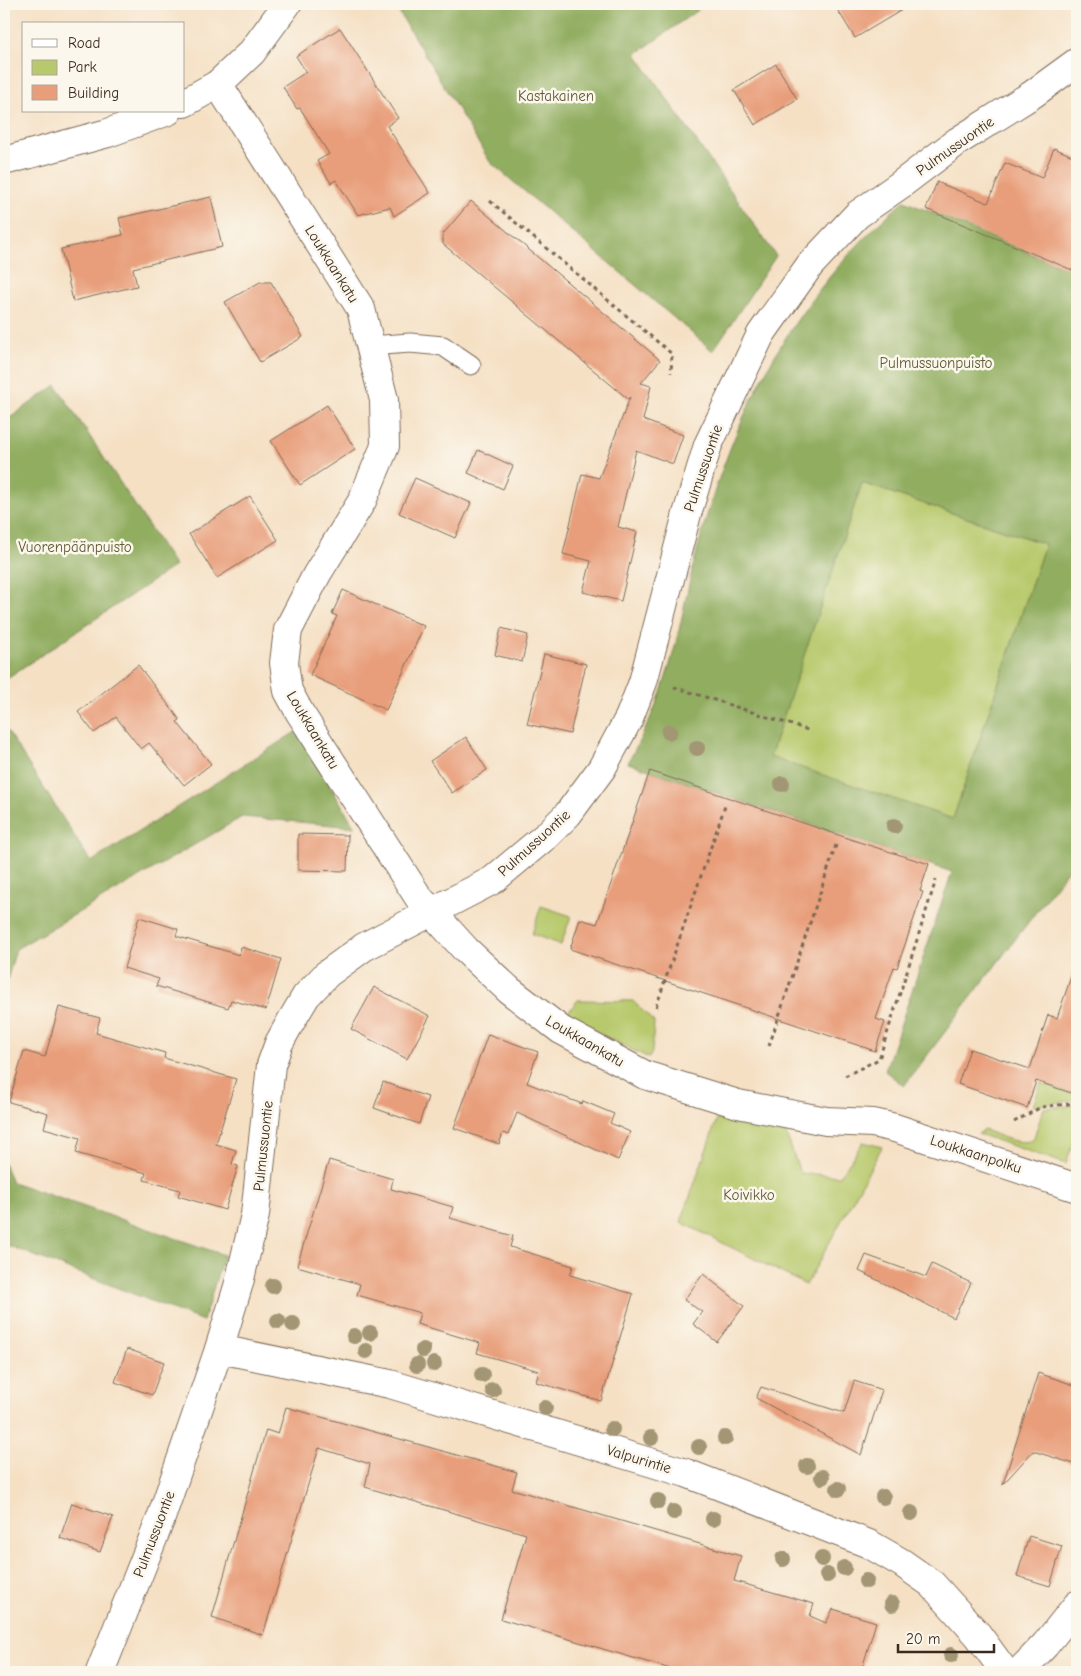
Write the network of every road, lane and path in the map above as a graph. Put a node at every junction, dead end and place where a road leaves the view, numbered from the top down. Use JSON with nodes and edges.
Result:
{"nodes":[{"id":1,"x":287,"y":4,"type":"edge"},
{"id":2,"x":1077,"y":62,"type":"edge"},
{"id":3,"x":218,"y":84,"type":"junction"},
{"id":4,"x":185,"y":102,"type":"edge"},
{"id":5,"x":165,"y":112,"type":"edge"},
{"id":6,"x":4,"y":161,"type":"edge"},
{"id":7,"x":490,"y":201,"type":"dead end"},
{"id":8,"x":370,"y":346,"type":"junction"},
{"id":9,"x":471,"y":366,"type":"dead end"},
{"id":10,"x":671,"y":373,"type":"dead end"},
{"id":11,"x":643,"y":682,"type":"junction"},
{"id":12,"x":811,"y":731,"type":"dead end"},
{"id":13,"x":725,"y":806,"type":"dead end"},
{"id":14,"x":836,"y":845,"type":"dead end"},
{"id":15,"x":936,"y":880,"type":"dead end"},
{"id":16,"x":432,"y":912,"type":"junction"},
{"id":17,"x":656,"y":1007,"type":"dead end"},
{"id":18,"x":769,"y":1046,"type":"dead end"},
{"id":19,"x":845,"y":1076,"type":"dead end"},
{"id":20,"x":1077,"y":1103,"type":"edge"},
{"id":21,"x":1014,"y":1122,"type":"dead end"},
{"id":22,"x":873,"y":1123,"type":"joint"},
{"id":23,"x":1077,"y":1188,"type":"edge"},
{"id":24,"x":219,"y":1349,"type":"junction"},
{"id":25,"x":1077,"y":1606,"type":"edge"},
{"id":26,"x":100,"y":1672,"type":"edge"},
{"id":27,"x":1005,"y":1672,"type":"edge"},
{"id":28,"x":1019,"y":1672,"type":"edge"}],
"edges":[{"from":1,"to":3,"type":"street"},
{"from":2,"to":11,"type":"street","name":"Pulmussuontie"},
{"from":3,"to":4,"type":"street"},
{"from":3,"to":8,"type":"street","name":"Loukkaankatu"},
{"from":5,"to":6,"type":"street"},
{"from":7,"to":10,"type":"path"},
{"from":8,"to":9,"type":"lane"},
{"from":8,"to":16,"type":"street","name":"Loukkaankatu"},
{"from":11,"to":12,"type":"path"},
{"from":11,"to":16,"type":"street","name":"Pulmussuontie"},
{"from":13,"to":17,"type":"path"},
{"from":14,"to":18,"type":"path"},
{"from":15,"to":19,"type":"path"},
{"from":16,"to":22,"type":"street","name":"Loukkaankatu"},
{"from":16,"to":24,"type":"street","name":"Pulmussuontie"},
{"from":20,"to":21,"type":"path"},
{"from":22,"to":23,"type":"street","name":"Loukkaanpolku"},
{"from":24,"to":26,"type":"street","name":"Pulmussuontie"},
{"from":24,"to":27,"type":"street","name":"Valpurintie"},
{"from":25,"to":28,"type":"street"}]}
